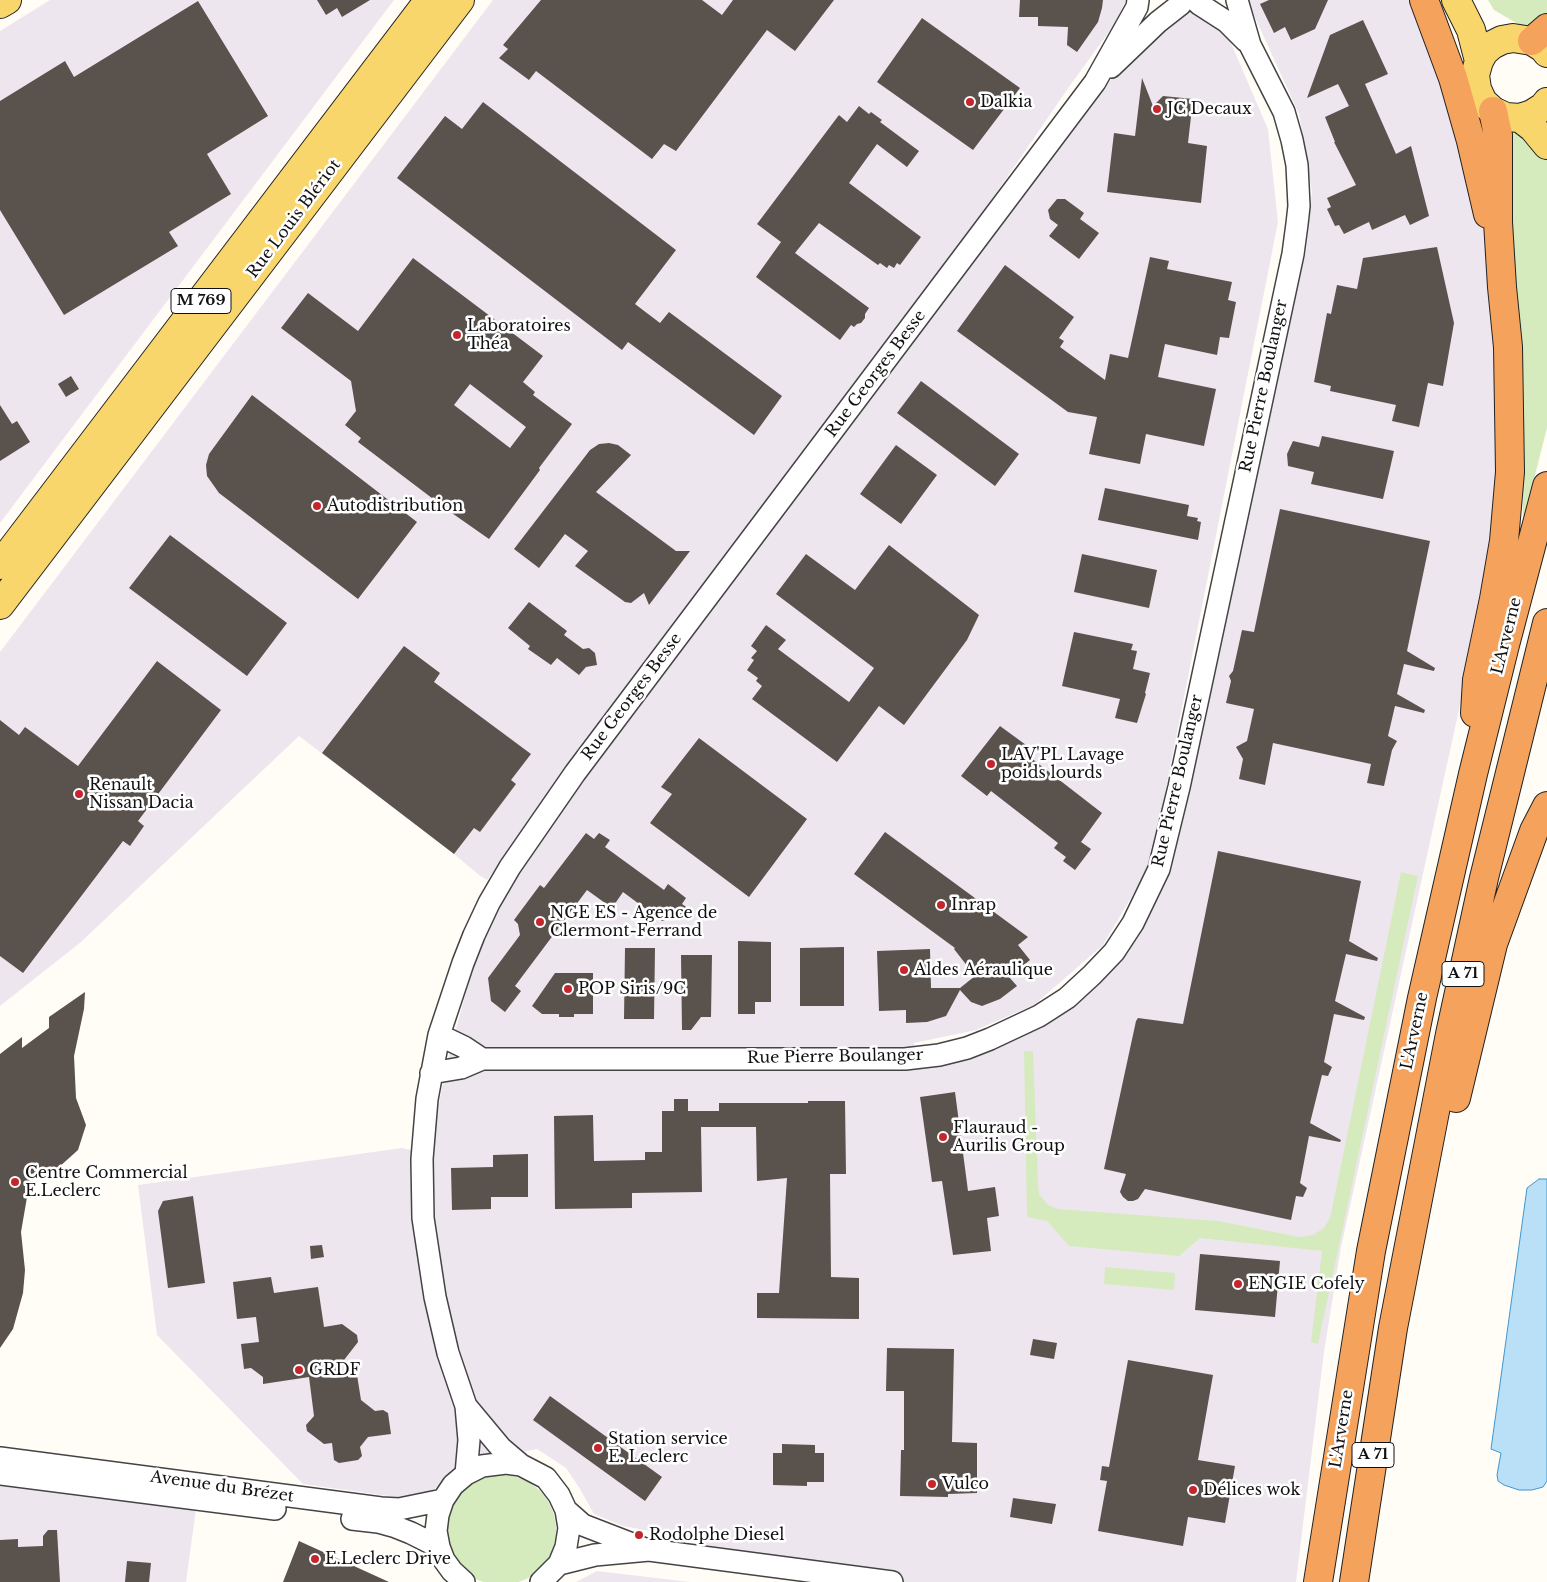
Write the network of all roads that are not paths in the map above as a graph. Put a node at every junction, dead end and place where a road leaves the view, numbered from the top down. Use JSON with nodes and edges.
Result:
{"nodes":[{"id":1,"x":7,"y":0,"type":"edge"},
{"id":2,"x":429,"y":0,"type":"edge"},
{"id":3,"x":460,"y":0,"type":"edge"},
{"id":4,"x":1138,"y":0,"type":"edge"},
{"id":5,"x":1237,"y":0,"type":"edge"},
{"id":6,"x":1424,"y":0,"type":"edge"},
{"id":7,"x":1456,"y":0,"type":"edge"},
{"id":8,"x":1470,"y":0,"type":"edge"},
{"id":9,"x":1189,"y":2,"type":"edge"},
{"id":10,"x":0,"y":4,"type":"edge"},
{"id":11,"x":1535,"y":40,"type":"edge"},
{"id":12,"x":1250,"y":45,"type":"junction"},
{"id":13,"x":1479,"y":62,"type":"junction"},
{"id":14,"x":1095,"y":82,"type":"junction"},
{"id":15,"x":1547,"y":102,"type":"edge"},
{"id":16,"x":1493,"y":111,"type":"junction"},
{"id":17,"x":1520,"y":118,"type":"junction"},
{"id":18,"x":1547,"y":144,"type":"edge"},
{"id":19,"x":1502,"y":287,"type":"junction"},
{"id":20,"x":1547,"y":486,"type":"edge"},
{"id":21,"x":0,"y":565,"type":"edge"},
{"id":22,"x":0,"y":605,"type":"edge"},
{"id":23,"x":1547,"y":623,"type":"edge"},
{"id":24,"x":1473,"y":774,"type":"junction"},
{"id":25,"x":1547,"y":806,"type":"edge"},
{"id":26,"x":439,"y":1036,"type":"junction"},
{"id":27,"x":482,"y":1059,"type":"junction"},
{"id":28,"x":431,"y":1073,"type":"junction"},
{"id":29,"x":1393,"y":1328,"type":"junction"},
{"id":30,"x":466,"y":1406,"type":"junction"},
{"id":31,"x":0,"y":1458,"type":"edge"},
{"id":32,"x":521,"y":1465,"type":"junction"},
{"id":33,"x":0,"y":1474,"type":"edge"},
{"id":34,"x":466,"y":1474,"type":"junction"},
{"id":35,"x":443,"y":1500,"type":"junction"},
{"id":36,"x":566,"y":1510,"type":"junction"},
{"id":37,"x":439,"y":1547,"type":"junction"},
{"id":38,"x":648,"y":1550,"type":"junction"},
{"id":39,"x":558,"y":1564,"type":"junction"},
{"id":40,"x":463,"y":1582,"type":"edge"},
{"id":41,"x":541,"y":1582,"type":"edge"},
{"id":42,"x":892,"y":1582,"type":"edge"},
{"id":43,"x":1318,"y":1582,"type":"edge"},
{"id":44,"x":1354,"y":1582,"type":"edge"}],
"edges":[{"from":1,"to":10,"type":"main road"},
{"from":2,"to":21,"type":"main road","name":"Rue Louis Blériot","number":"M 769"},
{"from":3,"to":22,"type":"main road","name":"Rue Louis Blériot","number":"M 769"},
{"from":4,"to":14,"type":"street","name":"Rue Georges Besse"},
{"from":5,"to":12,"type":"street","name":"Rue Pierre Boulanger"},
{"from":6,"to":19,"type":"highway"},
{"from":7,"to":13,"type":"main road"},
{"from":8,"to":11,"type":"main road"},
{"from":9,"to":12,"type":"street","name":"Rue Pierre Boulanger"},
{"from":9,"to":14,"type":"street","name":"Rue Georges Besse"},
{"from":11,"to":13,"type":"main road"},
{"from":12,"to":27,"type":"street","name":"Rue Pierre Boulanger"},
{"from":13,"to":16,"type":"main road"},
{"from":14,"to":26,"type":"street","name":"Rue Georges Besse"},
{"from":15,"to":17,"type":"main road"},
{"from":16,"to":17,"type":"main road"},
{"from":16,"to":19,"type":"highway"},
{"from":17,"to":18,"type":"main road"},
{"from":19,"to":24,"type":"highway"},
{"from":20,"to":24,"type":"highway","name":"L'Arverne","number":"A 71"},
{"from":23,"to":29,"type":"highway","number":"A 71"},
{"from":24,"to":43,"type":"highway","name":"L'Arverne","number":"A 71"},
{"from":25,"to":29,"type":"highway"},
{"from":26,"to":27,"type":"street"},
{"from":26,"to":28,"type":"street","name":"Rue Georges Besse"},
{"from":27,"to":28,"type":"street","name":"Rue Pierre Boulanger"},
{"from":28,"to":30,"type":"street","name":"Rue Georges Besse"},
{"from":29,"to":44,"type":"highway","number":"A 71"},
{"from":30,"to":32,"type":"street","name":"Rue Georges Besse"},
{"from":30,"to":34,"type":"street","name":"Rue Georges Besse"},
{"from":31,"to":35,"type":"street","name":"Avenue du Brézet"},
{"from":32,"to":34,"type":"street"},
{"from":32,"to":36,"type":"street"},
{"from":33,"to":37,"type":"street","name":"Avenue du Brézet"},
{"from":34,"to":35,"type":"street"},
{"from":35,"to":37,"type":"street"},
{"from":36,"to":38,"type":"street"},
{"from":36,"to":39,"type":"street"},
{"from":37,"to":40,"type":"street"},
{"from":38,"to":39,"type":"street"},
{"from":38,"to":42,"type":"street"},
{"from":39,"to":41,"type":"street"}]}
